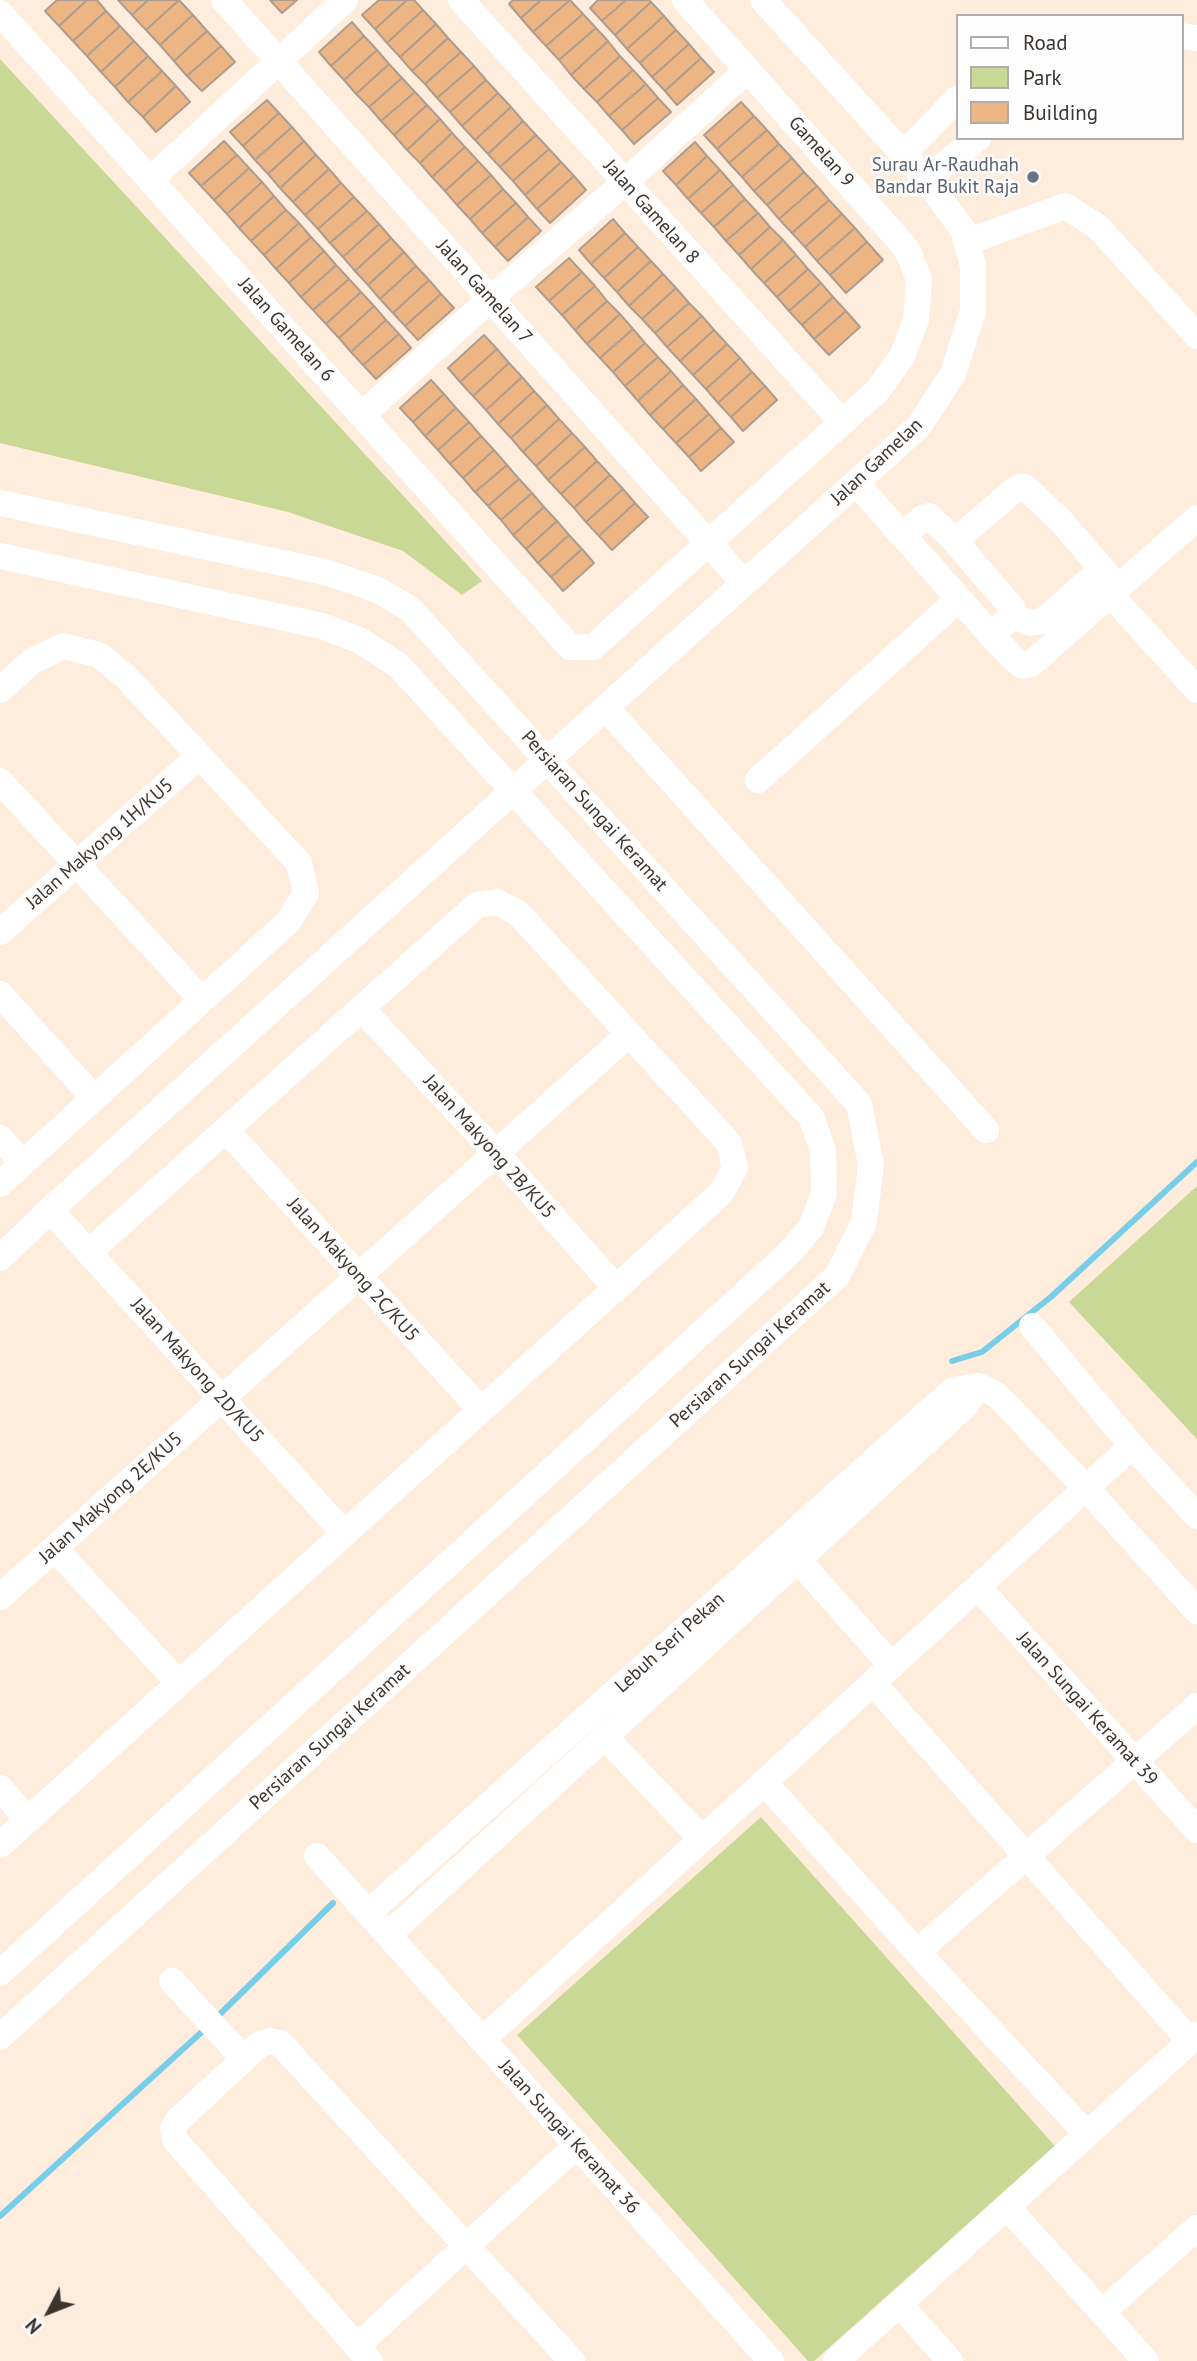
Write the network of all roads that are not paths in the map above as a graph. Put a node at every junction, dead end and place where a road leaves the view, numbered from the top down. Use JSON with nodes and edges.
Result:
{"nodes":[{"id":1,"x":224,"y":0,"type":"edge"},
{"id":2,"x":345,"y":0,"type":"edge"},
{"id":3,"x":461,"y":0,"type":"edge"},
{"id":4,"x":685,"y":0,"type":"edge"},
{"id":5,"x":763,"y":0,"type":"edge"},
{"id":6,"x":0,"y":13,"type":"edge"},
{"id":7,"x":278,"y":62,"type":"junction"},
{"id":8,"x":747,"y":69,"type":"junction"},
{"id":9,"x":956,"y":100,"type":"edge"},
{"id":10,"x":975,"y":140,"type":"edge"},
{"id":11,"x":903,"y":154,"type":"junction"},
{"id":12,"x":151,"y":179,"type":"junction"},
{"id":13,"x":926,"y":179,"type":"junction"},
{"id":14,"x":624,"y":183,"type":"junction"},
{"id":15,"x":967,"y":242,"type":"junction"},
{"id":16,"x":490,"y":299,"type":"junction"},
{"id":17,"x":1197,"y":336,"type":"edge"},
{"id":18,"x":362,"y":415,"type":"junction"},
{"id":19,"x":842,"y":422,"type":"junction"},
{"id":20,"x":856,"y":483,"type":"junction"},
{"id":21,"x":0,"y":503,"type":"edge"},
{"id":22,"x":1197,"y":517,"type":"edge"},
{"id":23,"x":903,"y":536,"type":"junction"},
{"id":24,"x":955,"y":541,"type":"junction"},
{"id":25,"x":709,"y":543,"type":"junction"},
{"id":26,"x":0,"y":556,"type":"edge"},
{"id":27,"x":744,"y":583,"type":"junction"},
{"id":28,"x":1110,"y":583,"type":"junction"},
{"id":29,"x":959,"y":599,"type":"junction"},
{"id":30,"x":1012,"y":616,"type":"junction"},
{"id":31,"x":1051,"y":630,"type":"junction"},
{"id":32,"x":991,"y":635,"type":"junction"},
{"id":33,"x":570,"y":647,"type":"joint"},
{"id":34,"x":0,"y":690,"type":"edge"},
{"id":35,"x":1197,"y":690,"type":"edge"},
{"id":36,"x":606,"y":708,"type":"junction"},
{"id":37,"x":199,"y":756,"type":"junction"},
{"id":38,"x":547,"y":760,"type":"junction"},
{"id":39,"x":758,"y":779,"type":"dead end"},
{"id":40,"x":0,"y":781,"type":"edge"},
{"id":41,"x":514,"y":790,"type":"junction"},
{"id":42,"x":77,"y":864,"type":"junction"},
{"id":43,"x":0,"y":932,"type":"edge"},
{"id":44,"x":0,"y":994,"type":"edge"},
{"id":45,"x":202,"y":1000,"type":"junction"},
{"id":46,"x":361,"y":1008,"type":"junction"},
{"id":47,"x":629,"y":1034,"type":"junction"},
{"id":48,"x":94,"y":1098,"type":"junction"},
{"id":49,"x":226,"y":1130,"type":"junction"},
{"id":50,"x":986,"y":1130,"type":"dead end"},
{"id":51,"x":0,"y":1138,"type":"edge"},
{"id":52,"x":496,"y":1153,"type":"junction"},
{"id":53,"x":23,"y":1163,"type":"junction"},
{"id":54,"x":0,"y":1184,"type":"edge"},
{"id":55,"x":50,"y":1210,"type":"junction"},
{"id":56,"x":89,"y":1252,"type":"junction"},
{"id":57,"x":0,"y":1258,"type":"edge"},
{"id":58,"x":359,"y":1276,"type":"junction"},
{"id":59,"x":615,"y":1288,"type":"junction"},
{"id":60,"x":1032,"y":1326,"type":"dead end"},
{"id":61,"x":978,"y":1386,"type":"junction"},
{"id":62,"x":222,"y":1399,"type":"junction"},
{"id":63,"x":481,"y":1410,"type":"junction"},
{"id":64,"x":1132,"y":1446,"type":"junction"},
{"id":65,"x":1086,"y":1488,"type":"junction"},
{"id":66,"x":1197,"y":1516,"type":"edge"},
{"id":67,"x":344,"y":1534,"type":"junction"},
{"id":68,"x":55,"y":1549,"type":"junction"},
{"id":69,"x":798,"y":1560,"type":"junction"},
{"id":70,"x":978,"y":1587,"type":"junction"},
{"id":71,"x":0,"y":1597,"type":"edge"},
{"id":72,"x":1197,"y":1611,"type":"edge"},
{"id":73,"x":882,"y":1674,"type":"junction"},
{"id":74,"x":179,"y":1683,"type":"junction"},
{"id":75,"x":1197,"y":1706,"type":"edge"},
{"id":76,"x":605,"y":1737,"type":"junction"},
{"id":77,"x":1135,"y":1761,"type":"junction"},
{"id":78,"x":764,"y":1782,"type":"junction"},
{"id":79,"x":0,"y":1788,"type":"edge"},
{"id":80,"x":28,"y":1820,"type":"junction"},
{"id":81,"x":1197,"y":1830,"type":"edge"},
{"id":82,"x":702,"y":1839,"type":"junction"},
{"id":83,"x":0,"y":1845,"type":"edge"},
{"id":84,"x":317,"y":1856,"type":"dead end"},
{"id":85,"x":1026,"y":1856,"type":"junction"},
{"id":86,"x":368,"y":1913,"type":"junction"},
{"id":87,"x":388,"y":1935,"type":"junction"},
{"id":88,"x":917,"y":1952,"type":"junction"},
{"id":89,"x":0,"y":1973,"type":"edge"},
{"id":90,"x":172,"y":1981,"type":"dead end"},
{"id":91,"x":0,"y":2037,"type":"edge"},
{"id":92,"x":1194,"y":2038,"type":"edge"},
{"id":93,"x":482,"y":2040,"type":"junction"},
{"id":94,"x":244,"y":2059,"type":"junction"},
{"id":95,"x":1087,"y":2134,"type":"junction"},
{"id":96,"x":577,"y":2145,"type":"junction"},
{"id":97,"x":1007,"y":2207,"type":"junction"},
{"id":98,"x":1197,"y":2228,"type":"edge"},
{"id":99,"x":466,"y":2246,"type":"junction"},
{"id":100,"x":899,"y":2304,"type":"junction"},
{"id":101,"x":1102,"y":2312,"type":"junction"},
{"id":102,"x":363,"y":2353,"type":"edge"},
{"id":103,"x":572,"y":2361,"type":"edge"},
{"id":104,"x":771,"y":2361,"type":"edge"},
{"id":105,"x":836,"y":2361,"type":"edge"},
{"id":106,"x":950,"y":2361,"type":"edge"},
{"id":107,"x":1146,"y":2361,"type":"edge"}],
"edges":[{"from":1,"to":7,"type":"street","name":"Jalan Gamelan 7"},
{"from":2,"to":7,"type":"street"},
{"from":3,"to":14,"type":"street","name":"Jalan Gamelan 8"},
{"from":4,"to":8,"type":"street","name":"Gamelan 9"},
{"from":5,"to":11,"type":"street","name":"Jalan Gamelan"},
{"from":6,"to":12,"type":"street","name":"Jalan Gamelan 6"},
{"from":7,"to":12,"type":"street"},
{"from":7,"to":16,"type":"street","name":"Jalan Gamelan 7"},
{"from":8,"to":14,"type":"street"},
{"from":8,"to":19,"type":"street","name":"Gamelan 9"},
{"from":9,"to":11,"type":"street"},
{"from":10,"to":13,"type":"street"},
{"from":11,"to":13,"type":"street","name":"Jalan Gamelan"},
{"from":12,"to":18,"type":"street","name":"Jalan Gamelan 6"},
{"from":13,"to":15,"type":"street","name":"Jalan Gamelan"},
{"from":14,"to":16,"type":"street"},
{"from":14,"to":19,"type":"street","name":"Jalan Gamelan 8"},
{"from":15,"to":17,"type":"street"},
{"from":15,"to":20,"type":"street","name":"Jalan Gamelan"},
{"from":16,"to":18,"type":"street"},
{"from":16,"to":25,"type":"street","name":"Jalan Gamelan 7"},
{"from":18,"to":33,"type":"street","name":"Jalan Gamelan 6"},
{"from":19,"to":25,"type":"street","name":"Gamelan 9"},
{"from":20,"to":23,"type":"street"},
{"from":20,"to":27,"type":"street","name":"Jalan Gamelan"},
{"from":21,"to":38,"type":"street","name":"Persiaran Sungai Keramat"},
{"from":22,"to":28,"type":"street"},
{"from":23,"to":24,"type":"street"},
{"from":23,"to":29,"type":"street"},
{"from":24,"to":28,"type":"street"},
{"from":24,"to":30,"type":"street"},
{"from":25,"to":27,"type":"street","name":"Jalan Gamelan 7"},
{"from":25,"to":33,"type":"street","name":"Gamelan 9"},
{"from":26,"to":41,"type":"street"},
{"from":27,"to":36,"type":"street","name":"Jalan Gamelan"},
{"from":28,"to":31,"type":"street"},
{"from":28,"to":35,"type":"street"},
{"from":29,"to":32,"type":"street"},
{"from":29,"to":39,"type":"street"},
{"from":30,"to":31,"type":"street"},
{"from":30,"to":32,"type":"street"},
{"from":31,"to":32,"type":"street"},
{"from":34,"to":37,"type":"street"},
{"from":36,"to":38,"type":"street","name":"Jalan Gamelan"},
{"from":36,"to":50,"type":"street"},
{"from":37,"to":42,"type":"street","name":"Jalan Makyong 1H/KU5"},
{"from":37,"to":45,"type":"street"},
{"from":38,"to":41,"type":"street","name":"Jalan Gamelan"},
{"from":38,"to":91,"type":"street","name":"Persiaran Sungai Keramat"},
{"from":40,"to":42,"type":"street"},
{"from":41,"to":55,"type":"street","name":"Jalan Gamelan"},
{"from":41,"to":89,"type":"street"},
{"from":42,"to":43,"type":"street","name":"Jalan Makyong 1H/KU5"},
{"from":42,"to":45,"type":"street"},
{"from":44,"to":48,"type":"street"},
{"from":45,"to":48,"type":"street"},
{"from":46,"to":47,"type":"street"},
{"from":46,"to":49,"type":"street"},
{"from":46,"to":52,"type":"street","name":"Jalan Makyong 2B/KU5"},
{"from":47,"to":52,"type":"street","name":"Jalan Makyong 2E/KU5"},
{"from":47,"to":59,"type":"street"},
{"from":48,"to":53,"type":"street"},
{"from":49,"to":56,"type":"street"},
{"from":49,"to":58,"type":"street","name":"Jalan Makyong 2C/KU5"},
{"from":51,"to":53,"type":"street"},
{"from":52,"to":58,"type":"street","name":"Jalan Makyong 2E/KU5"},
{"from":52,"to":59,"type":"street","name":"Jalan Makyong 2B/KU5"},
{"from":53,"to":54,"type":"street"},
{"from":55,"to":56,"type":"street","name":"Jalan Makyong 2D/KU5"},
{"from":55,"to":57,"type":"street","name":"Jalan Gamelan"},
{"from":56,"to":62,"type":"street","name":"Jalan Makyong 2D/KU5"},
{"from":58,"to":62,"type":"street","name":"Jalan Makyong 2E/KU5"},
{"from":58,"to":63,"type":"street","name":"Jalan Makyong 2C/KU5"},
{"from":59,"to":63,"type":"street"},
{"from":60,"to":64,"type":"street"},
{"from":61,"to":65,"type":"street"},
{"from":61,"to":69,"type":"street"},
{"from":61,"to":86,"type":"street","name":"Lebuh Seri Pekan"},
{"from":62,"to":67,"type":"street","name":"Jalan Makyong 2D/KU5"},
{"from":62,"to":68,"type":"street","name":"Jalan Makyong 2E/KU5"},
{"from":63,"to":67,"type":"street"},
{"from":64,"to":65,"type":"street"},
{"from":64,"to":66,"type":"street"},
{"from":65,"to":70,"type":"street"},
{"from":65,"to":72,"type":"street"},
{"from":67,"to":74,"type":"street"},
{"from":68,"to":71,"type":"street","name":"Jalan Makyong 2E/KU5"},
{"from":68,"to":74,"type":"street"},
{"from":69,"to":73,"type":"street"},
{"from":69,"to":76,"type":"street"},
{"from":70,"to":73,"type":"street"},
{"from":70,"to":77,"type":"street","name":"Jalan Sungai Keramat 39"},
{"from":73,"to":78,"type":"street"},
{"from":73,"to":85,"type":"street"},
{"from":74,"to":80,"type":"street"},
{"from":75,"to":77,"type":"street"},
{"from":76,"to":82,"type":"street"},
{"from":76,"to":87,"type":"street"},
{"from":77,"to":81,"type":"street","name":"Jalan Sungai Keramat 39"},
{"from":77,"to":85,"type":"street"},
{"from":78,"to":82,"type":"street"},
{"from":78,"to":88,"type":"street"},
{"from":79,"to":80,"type":"street"},
{"from":80,"to":83,"type":"street"},
{"from":82,"to":93,"type":"street"},
{"from":84,"to":86,"type":"street","name":"Jalan Sungai Keramat 36"},
{"from":85,"to":88,"type":"street"},
{"from":85,"to":92,"type":"street"},
{"from":86,"to":87,"type":"street","name":"Jalan Sungai Keramat 36"},
{"from":87,"to":93,"type":"street","name":"Jalan Sungai Keramat 36"},
{"from":88,"to":95,"type":"street"},
{"from":90,"to":94,"type":"street"},
{"from":92,"to":95,"type":"street"},
{"from":93,"to":96,"type":"street","name":"Jalan Sungai Keramat 36"},
{"from":94,"to":99,"type":"street"},
{"from":94,"to":102,"type":"street"},
{"from":95,"to":97,"type":"street"},
{"from":96,"to":99,"type":"street"},
{"from":96,"to":104,"type":"street","name":"Jalan Sungai Keramat 36"},
{"from":97,"to":100,"type":"street"},
{"from":97,"to":101,"type":"street"},
{"from":98,"to":101,"type":"street"},
{"from":99,"to":102,"type":"street"},
{"from":99,"to":103,"type":"street"},
{"from":100,"to":105,"type":"street"},
{"from":100,"to":106,"type":"street"},
{"from":101,"to":107,"type":"street"}]}
